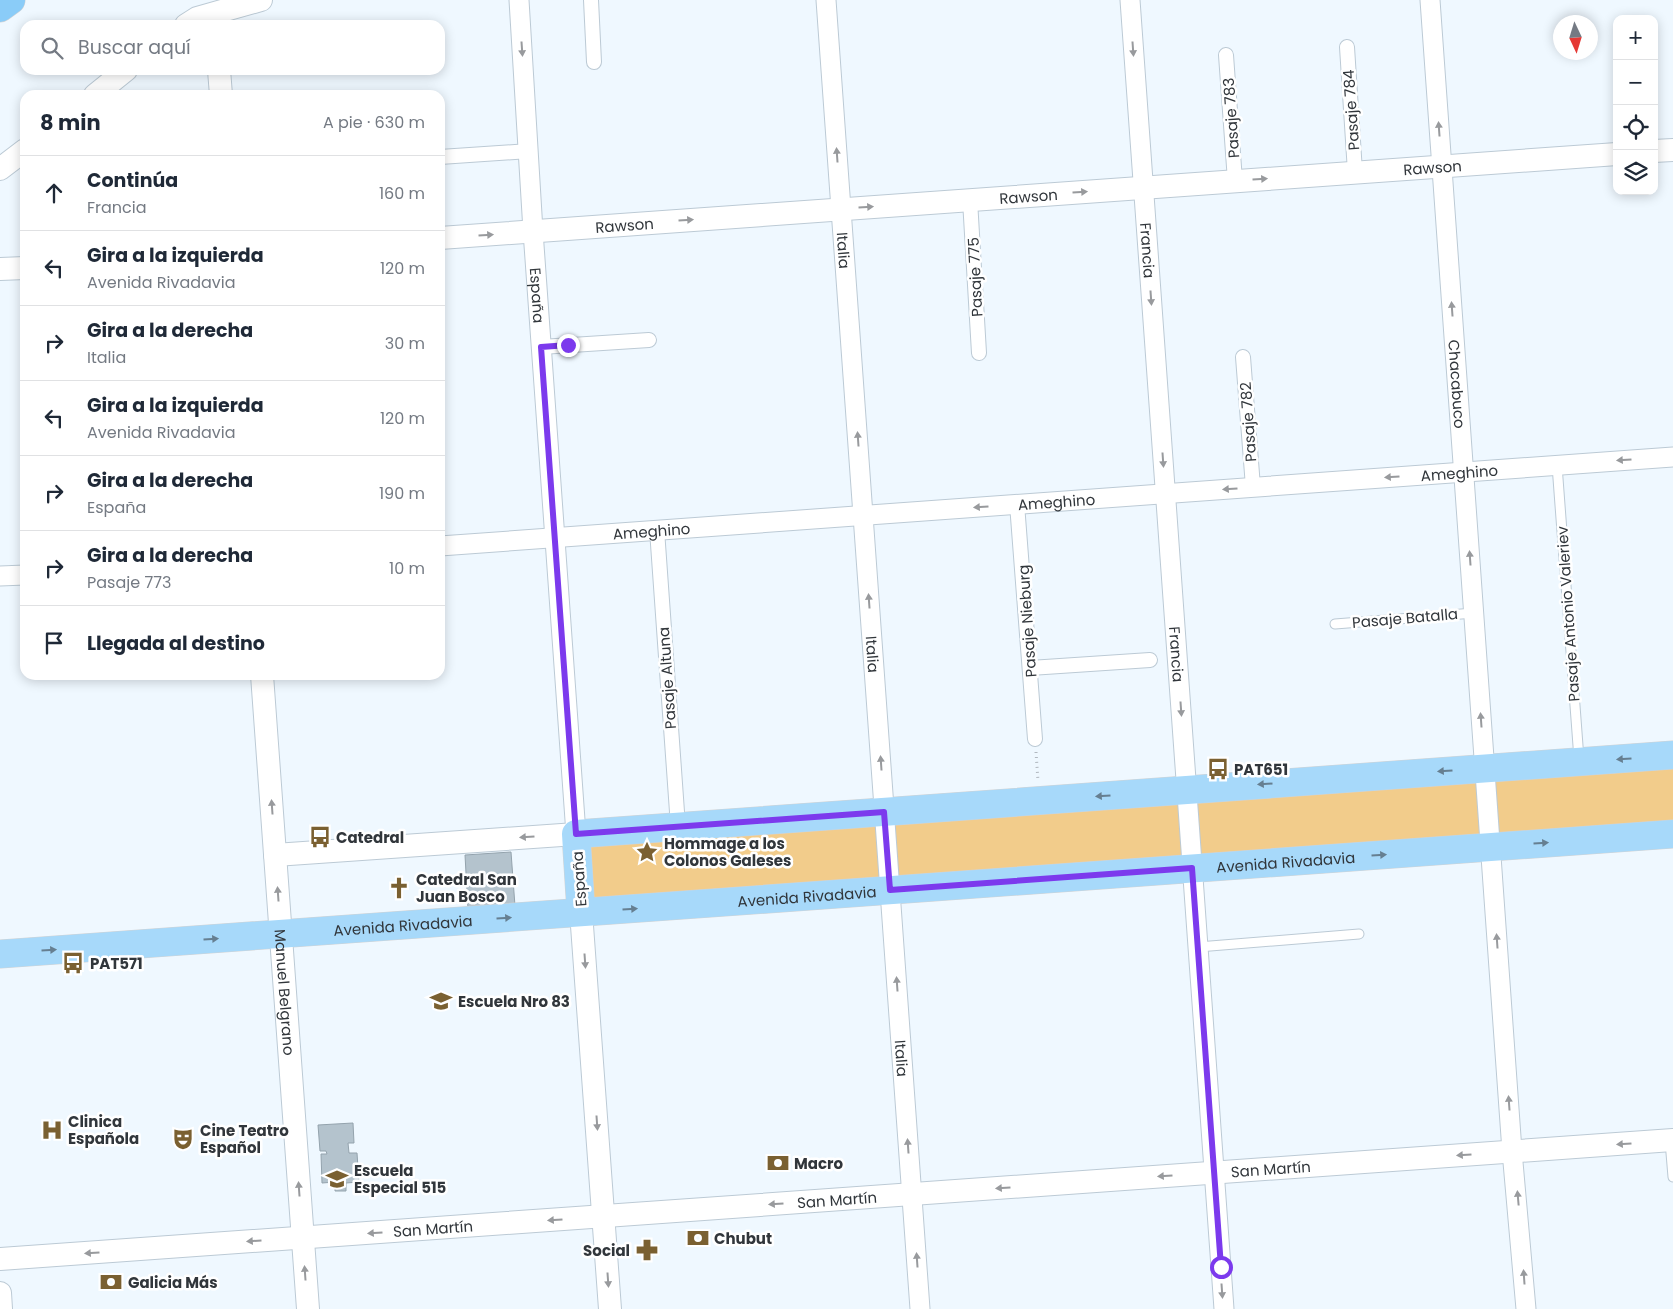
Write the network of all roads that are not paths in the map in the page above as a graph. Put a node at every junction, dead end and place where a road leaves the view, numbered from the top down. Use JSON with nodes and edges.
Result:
{"nodes":[{"id":1,"x":11,"y":0,"type":"edge"},
{"id":2,"x":261,"y":0,"type":"edge"},
{"id":3,"x":519,"y":0,"type":"edge"},
{"id":4,"x":591,"y":0,"type":"edge"},
{"id":5,"x":826,"y":0,"type":"edge"},
{"id":6,"x":1130,"y":0,"type":"edge"},
{"id":7,"x":1430,"y":0,"type":"edge"},
{"id":8,"x":0,"y":8,"type":"edge"},
{"id":9,"x":215,"y":13,"type":"edge"},
{"id":10,"x":193,"y":20,"type":"edge"},
{"id":11,"x":1347,"y":47,"type":"dead end"},
{"id":12,"x":1226,"y":55,"type":"dead end"},
{"id":13,"x":594,"y":62,"type":"dead end"},
{"id":14,"x":120,"y":75,"type":"edge"},
{"id":15,"x":219,"y":75,"type":"edge"},
{"id":16,"x":100,"y":90,"type":"edge"},
{"id":17,"x":221,"y":90,"type":"edge"},
{"id":18,"x":1673,"y":150,"type":"edge"},
{"id":19,"x":529,"y":151,"type":"junction"},
{"id":20,"x":1658,"y":151,"type":"edge"},
{"id":21,"x":20,"y":154,"type":"edge"},
{"id":22,"x":1613,"y":154,"type":"edge"},
{"id":23,"x":445,"y":157,"type":"edge"},
{"id":24,"x":1442,"y":166,"type":"junction"},
{"id":25,"x":0,"y":169,"type":"edge"},
{"id":26,"x":1355,"y":172,"type":"junction"},
{"id":27,"x":1235,"y":181,"type":"junction"},
{"id":28,"x":1143,"y":188,"type":"junction"},
{"id":29,"x":970,"y":200,"type":"junction"},
{"id":30,"x":841,"y":209,"type":"junction"},
{"id":31,"x":533,"y":231,"type":"junction"},
{"id":32,"x":445,"y":238,"type":"edge"},
{"id":33,"x":20,"y":268,"type":"edge"},
{"id":34,"x":0,"y":269,"type":"edge"},
{"id":35,"x":649,"y":340,"type":"dead end"},
{"id":36,"x":541,"y":347,"type":"junction"},
{"id":37,"x":980,"y":353,"type":"dead end"},
{"id":38,"x":1243,"y":357,"type":"dead end"},
{"id":39,"x":1673,"y":457,"type":"edge"},
{"id":40,"x":1557,"y":465,"type":"junction"},
{"id":41,"x":1464,"y":472,"type":"junction"},
{"id":42,"x":1253,"y":487,"type":"junction"},
{"id":43,"x":1165,"y":493,"type":"junction"},
{"id":44,"x":1017,"y":504,"type":"junction"},
{"id":45,"x":863,"y":515,"type":"junction"},
{"id":46,"x":657,"y":530,"type":"junction"},
{"id":47,"x":555,"y":538,"type":"junction"},
{"id":48,"x":445,"y":546,"type":"edge"},
{"id":49,"x":20,"y":575,"type":"edge"},
{"id":50,"x":0,"y":576,"type":"edge"},
{"id":51,"x":1474,"y":613,"type":"junction"},
{"id":52,"x":1336,"y":624,"type":"dead end"},
{"id":53,"x":1150,"y":660,"type":"dead end"},
{"id":54,"x":1030,"y":668,"type":"junction"},
{"id":55,"x":262,"y":680,"type":"edge"},
{"id":56,"x":1035,"y":739,"type":"road end"},
{"id":57,"x":1673,"y":755,"type":"edge"},
{"id":58,"x":1579,"y":762,"type":"junction"},
{"id":59,"x":1485,"y":769,"type":"junction"},
{"id":60,"x":1186,"y":790,"type":"junction"},
{"id":61,"x":884,"y":812,"type":"junction"},
{"id":62,"x":678,"y":826,"type":"junction"},
{"id":63,"x":576,"y":834,"type":"junction"},
{"id":64,"x":1673,"y":834,"type":"edge"},
{"id":65,"x":1490,"y":847,"type":"junction"},
{"id":66,"x":275,"y":855,"type":"junction"},
{"id":67,"x":1192,"y":868,"type":"junction"},
{"id":68,"x":890,"y":890,"type":"junction"},
{"id":69,"x":582,"y":912,"type":"junction"},
{"id":70,"x":281,"y":934,"type":"junction"},
{"id":71,"x":1359,"y":934,"type":"dead end"},
{"id":72,"x":1198,"y":947,"type":"junction"},
{"id":73,"x":0,"y":954,"type":"edge"},
{"id":74,"x":1672,"y":1140,"type":"edge"},
{"id":75,"x":1512,"y":1151,"type":"junction"},
{"id":76,"x":1214,"y":1172,"type":"junction"},
{"id":77,"x":1673,"y":1177,"type":"edge"},
{"id":78,"x":912,"y":1194,"type":"junction"},
{"id":79,"x":603,"y":1216,"type":"junction"},
{"id":80,"x":303,"y":1238,"type":"junction"},
{"id":81,"x":0,"y":1259,"type":"edge"},
{"id":82,"x":0,"y":1293,"type":"edge"},
{"id":83,"x":1,"y":1309,"type":"edge"},
{"id":84,"x":308,"y":1309,"type":"edge"},
{"id":85,"x":610,"y":1309,"type":"edge"},
{"id":86,"x":920,"y":1309,"type":"edge"},
{"id":87,"x":1224,"y":1309,"type":"edge"},
{"id":88,"x":1526,"y":1309,"type":"edge"}],
"edges":[{"from":1,"to":8,"type":"highway"},
{"from":2,"to":9,"type":"street"},
{"from":3,"to":19,"type":"street","name":"España","one_way":true},
{"from":4,"to":13,"type":"street"},
{"from":30,"to":5,"type":"street","name":"Italia","one_way":true},
{"from":6,"to":28,"type":"street","name":"Francia","one_way":true},
{"from":24,"to":7,"type":"street","name":"Chacabuco","one_way":true},
{"from":9,"to":10,"type":"street"},
{"from":11,"to":26,"type":"street","name":"Pasaje 784"},
{"from":12,"to":27,"type":"street","name":"Pasaje 783"},
{"from":14,"to":16,"type":"street"},
{"from":15,"to":17,"type":"street"},
{"from":18,"to":20,"type":"street"},
{"from":19,"to":23,"type":"street"},
{"from":19,"to":31,"type":"street","name":"España"},
{"from":21,"to":25,"type":"street"},
{"from":22,"to":24,"type":"street","name":"Rawson"},
{"from":24,"to":26,"type":"street","name":"Rawson"},
{"from":41,"to":24,"type":"street","name":"Chacabuco","one_way":true},
{"from":27,"to":26,"type":"street","name":"Rawson","one_way":true},
{"from":27,"to":28,"type":"street","name":"Rawson"},
{"from":29,"to":28,"type":"street","name":"Rawson","one_way":true},
{"from":28,"to":43,"type":"street","name":"Francia","one_way":true},
{"from":30,"to":29,"type":"street","name":"Rawson","one_way":true},
{"from":29,"to":37,"type":"street","name":"Pasaje 775"},
{"from":31,"to":30,"type":"street","name":"Rawson","one_way":true},
{"from":45,"to":30,"type":"street","name":"Italia","one_way":true},
{"from":32,"to":31,"type":"street","name":"Rawson","one_way":true},
{"from":31,"to":36,"type":"street","name":"España"},
{"from":33,"to":34,"type":"street"},
{"from":35,"to":36,"type":"street"},
{"from":36,"to":47,"type":"street","name":"España"},
{"from":38,"to":42,"type":"street","name":"Pasaje 782"},
{"from":39,"to":40,"type":"street","name":"Ameghino","one_way":true},
{"from":40,"to":41,"type":"street","name":"Ameghino"},
{"from":40,"to":58,"type":"lane","name":"Pasaje Antonio Valeriev"},
{"from":41,"to":42,"type":"street","name":"Ameghino","one_way":true},
{"from":51,"to":41,"type":"street","name":"Chacabuco","one_way":true},
{"from":42,"to":43,"type":"street","name":"Ameghino","one_way":true},
{"from":43,"to":44,"type":"street","name":"Ameghino"},
{"from":43,"to":60,"type":"street","name":"Francia","one_way":true},
{"from":44,"to":45,"type":"street","name":"Ameghino","one_way":true},
{"from":44,"to":54,"type":"street","name":"Pasaje Nieburg"},
{"from":45,"to":46,"type":"street","name":"Ameghino"},
{"from":61,"to":45,"type":"street","name":"Italia","one_way":true},
{"from":46,"to":47,"type":"street","name":"Ameghino"},
{"from":46,"to":62,"type":"street","name":"Pasaje Altuna"},
{"from":47,"to":48,"type":"street","name":"Ameghino"},
{"from":47,"to":63,"type":"street","name":"España"},
{"from":49,"to":50,"type":"street"},
{"from":51,"to":52,"type":"lane","name":"Pasaje Batalla"},
{"from":59,"to":51,"type":"street","name":"Chacabuco","one_way":true},
{"from":53,"to":54,"type":"street"},
{"from":54,"to":56,"type":"street","name":"Pasaje Nieburg"},
{"from":66,"to":55,"type":"street","name":"Manuel Belgrano","one_way":true},
{"from":57,"to":58,"type":"main road","one_way":true},
{"from":58,"to":59,"type":"main road"},
{"from":59,"to":60,"type":"main road","one_way":true},
{"from":59,"to":65,"type":"street","name":"Chacabuco"},
{"from":60,"to":61,"type":"main road","one_way":true},
{"from":60,"to":67,"type":"street","name":"Francia"},
{"from":61,"to":62,"type":"main road"},
{"from":61,"to":68,"type":"street","name":"Italia"},
{"from":62,"to":63,"type":"main road"},
{"from":63,"to":66,"type":"street","one_way":true},
{"from":63,"to":69,"type":"main road","name":"España"},
{"from":65,"to":64,"type":"main road","name":"Avenida Rivadavia","one_way":true},
{"from":67,"to":65,"type":"main road","name":"Avenida Rivadavia","one_way":true},
{"from":75,"to":65,"type":"street","name":"Chacabuco","one_way":true},
{"from":70,"to":66,"type":"street","name":"Manuel Belgrano","one_way":true},
{"from":67,"to":68,"type":"main road","name":"Avenida Rivadavia"},
{"from":67,"to":72,"type":"street","name":"Francia"},
{"from":69,"to":68,"type":"main road","name":"Avenida Rivadavia","one_way":true},
{"from":78,"to":68,"type":"street","name":"Italia","one_way":true},
{"from":70,"to":69,"type":"main road","name":"Avenida Rivadavia","one_way":true},
{"from":69,"to":79,"type":"street","name":"España","one_way":true},
{"from":73,"to":70,"type":"main road","name":"Avenida Rivadavia","one_way":true},
{"from":80,"to":70,"type":"street","name":"Manuel Belgrano","one_way":true},
{"from":71,"to":72,"type":"lane"},
{"from":72,"to":76,"type":"street","name":"Francia"},
{"from":74,"to":75,"type":"street","name":"San Martín","one_way":true},
{"from":74,"to":77,"type":"lane"},
{"from":75,"to":76,"type":"street","name":"San Martín","one_way":true},
{"from":88,"to":75,"type":"street","name":"Chacabuco","one_way":true},
{"from":76,"to":78,"type":"street","name":"San Martín","one_way":true},
{"from":76,"to":87,"type":"street","name":"Francia","one_way":true},
{"from":78,"to":79,"type":"street","name":"San Martín","one_way":true},
{"from":86,"to":78,"type":"street","name":"Italia","one_way":true},
{"from":79,"to":80,"type":"street","name":"San Martín","one_way":true},
{"from":79,"to":85,"type":"street","name":"España","one_way":true},
{"from":80,"to":81,"type":"street","name":"San Martín","one_way":true},
{"from":84,"to":80,"type":"street","name":"Manuel Belgrano","one_way":true},
{"from":82,"to":83,"type":"street"}]}
